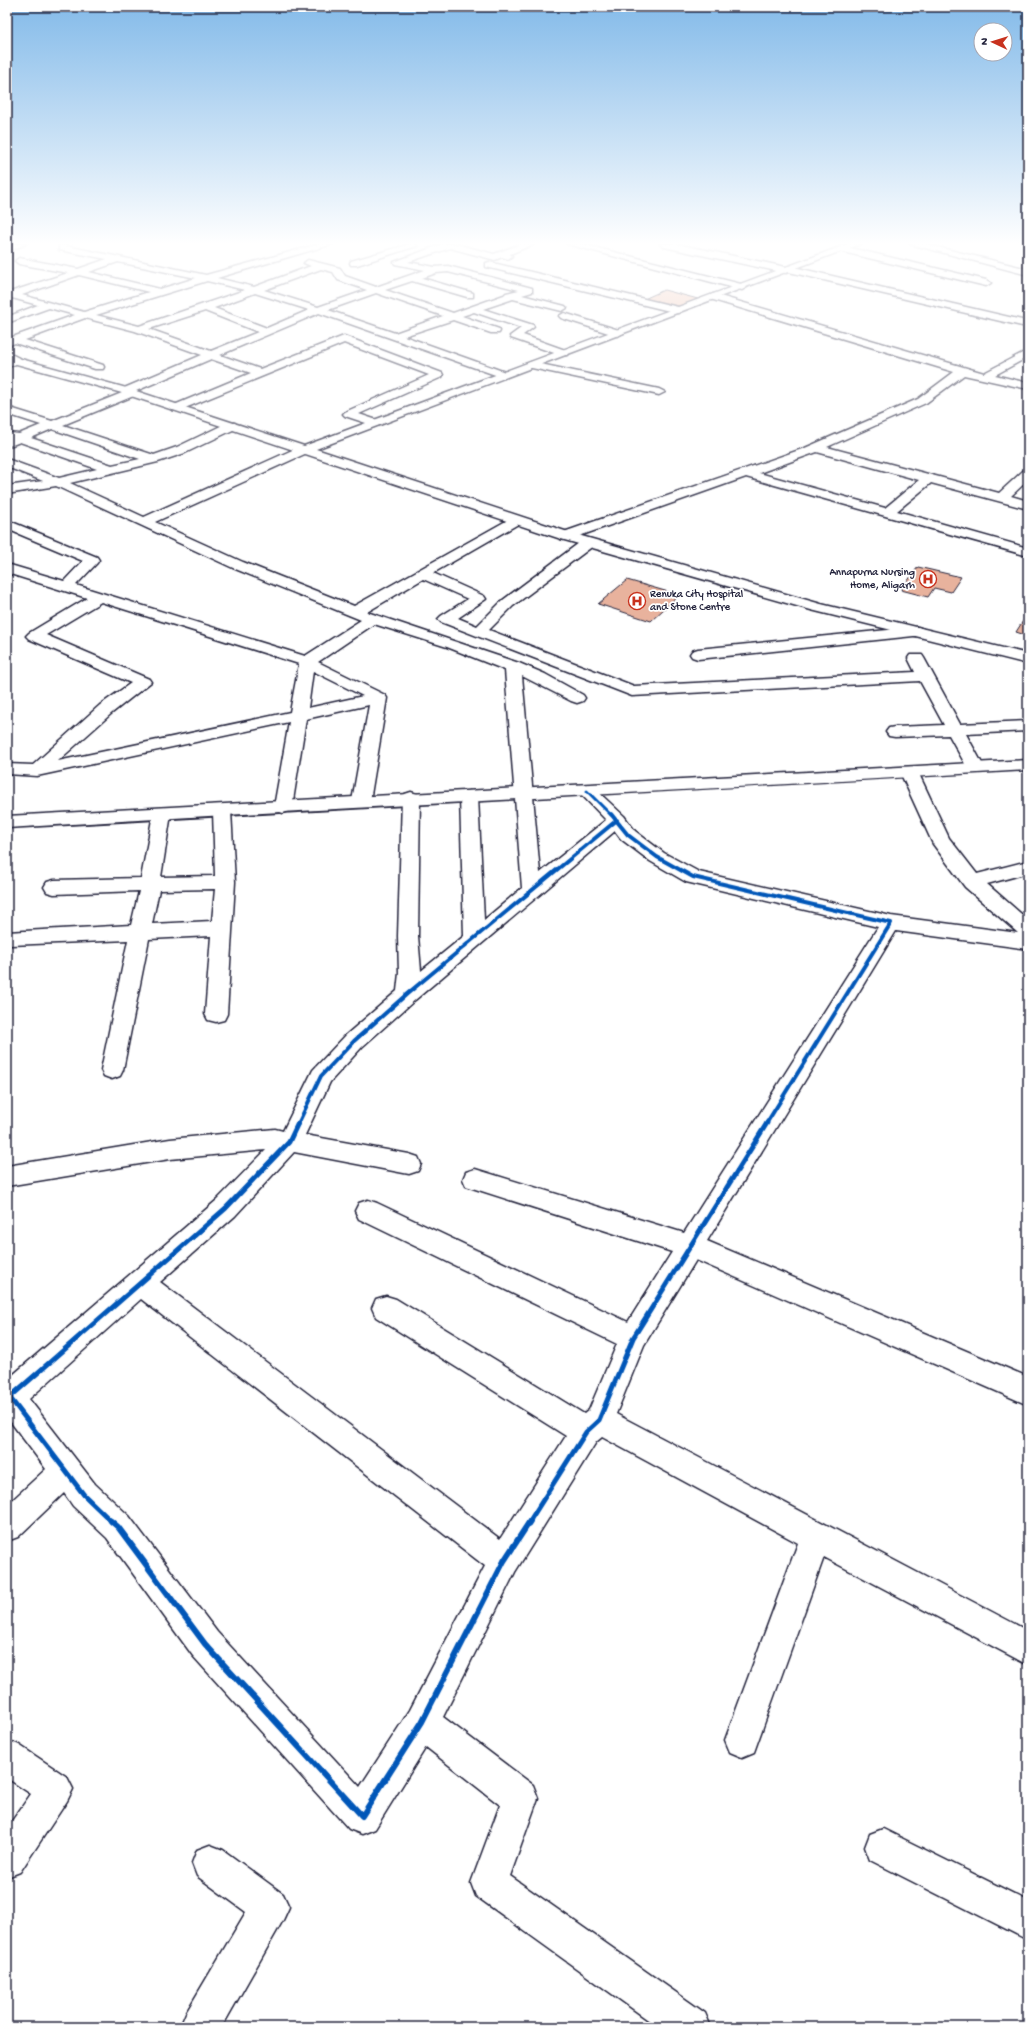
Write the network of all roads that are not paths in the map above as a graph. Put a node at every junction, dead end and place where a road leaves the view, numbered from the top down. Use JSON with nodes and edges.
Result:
{"nodes":[{"id":1,"x":166,"y":339,"type":"edge"},
{"id":2,"x":248,"y":339,"type":"edge"},
{"id":3,"x":399,"y":339,"type":"edge"},
{"id":4,"x":523,"y":339,"type":"edge"},
{"id":5,"x":602,"y":339,"type":"edge"},
{"id":6,"x":854,"y":339,"type":"edge"},
{"id":7,"x":11,"y":341,"type":"edge"},
{"id":8,"x":220,"y":342,"type":"dead end"},
{"id":9,"x":234,"y":345,"type":"junction"},
{"id":10,"x":564,"y":353,"type":"junction"},
{"id":11,"x":1028,"y":353,"type":"edge"},
{"id":12,"x":212,"y":356,"type":"junction"},
{"id":13,"x":10,"y":360,"type":"edge"},
{"id":14,"x":531,"y":365,"type":"junction"},
{"id":15,"x":99,"y":367,"type":"dead end"},
{"id":16,"x":962,"y":371,"type":"junction"},
{"id":17,"x":260,"y":373,"type":"junction"},
{"id":18,"x":504,"y":375,"type":"junction"},
{"id":19,"x":986,"y":376,"type":"junction"},
{"id":20,"x":1028,"y":386,"type":"edge"},
{"id":21,"x":129,"y":392,"type":"junction"},
{"id":22,"x":659,"y":392,"type":"dead end"},
{"id":23,"x":176,"y":408,"type":"junction"},
{"id":24,"x":7,"y":410,"type":"edge"},
{"id":25,"x":376,"y":423,"type":"junction"},
{"id":26,"x":52,"y":425,"type":"junction"},
{"id":27,"x":231,"y":426,"type":"junction"},
{"id":28,"x":7,"y":433,"type":"edge"},
{"id":29,"x":21,"y":438,"type":"junction"},
{"id":30,"x":7,"y":444,"type":"edge"},
{"id":31,"x":816,"y":448,"type":"junction"},
{"id":32,"x":303,"y":450,"type":"junction"},
{"id":33,"x":154,"y":459,"type":"junction"},
{"id":34,"x":7,"y":462,"type":"edge"},
{"id":35,"x":110,"y":469,"type":"junction"},
{"id":36,"x":745,"y":473,"type":"junction"},
{"id":37,"x":1028,"y":473,"type":"edge"},
{"id":38,"x":929,"y":478,"type":"junction"},
{"id":39,"x":58,"y":482,"type":"junction"},
{"id":40,"x":7,"y":490,"type":"edge"},
{"id":41,"x":1002,"y":498,"type":"junction"},
{"id":42,"x":1028,"y":505,"type":"edge"},
{"id":43,"x":887,"y":513,"type":"junction"},
{"id":44,"x":515,"y":520,"type":"junction"},
{"id":45,"x":144,"y":522,"type":"junction"},
{"id":46,"x":7,"y":524,"type":"edge"},
{"id":47,"x":566,"y":536,"type":"junction"},
{"id":48,"x":588,"y":542,"type":"junction"},
{"id":49,"x":1028,"y":552,"type":"edge"},
{"id":50,"x":7,"y":568,"type":"edge"},
{"id":51,"x":422,"y":574,"type":"junction"},
{"id":52,"x":66,"y":587,"type":"junction"},
{"id":53,"x":99,"y":597,"type":"junction"},
{"id":54,"x":355,"y":612,"type":"junction"},
{"id":55,"x":372,"y":619,"type":"junction"},
{"id":56,"x":479,"y":632,"type":"junction"},
{"id":57,"x":918,"y":632,"type":"junction"},
{"id":58,"x":698,"y":654,"type":"dead end"},
{"id":59,"x":916,"y":658,"type":"dead end"},
{"id":60,"x":1028,"y":659,"type":"edge"},
{"id":61,"x":307,"y":662,"type":"junction"},
{"id":62,"x":513,"y":666,"type":"junction"},
{"id":63,"x":926,"y":676,"type":"junction"},
{"id":64,"x":379,"y":698,"type":"junction"},
{"id":65,"x":577,"y":698,"type":"dead end"},
{"id":66,"x":298,"y":715,"type":"junction"},
{"id":67,"x":1028,"y":726,"type":"edge"},
{"id":68,"x":954,"y":730,"type":"junction"},
{"id":69,"x":895,"y":732,"type":"dead end"},
{"id":70,"x":1028,"y":765,"type":"edge"},
{"id":71,"x":975,"y":767,"type":"junction"},
{"id":72,"x":7,"y":769,"type":"edge"},
{"id":73,"x":37,"y":771,"type":"junction"},
{"id":74,"x":909,"y":772,"type":"junction"},
{"id":75,"x":587,"y":791,"type":"junction"},
{"id":76,"x":524,"y":794,"type":"junction"},
{"id":77,"x":469,"y":797,"type":"junction"},
{"id":78,"x":411,"y":798,"type":"junction"},
{"id":79,"x":361,"y":801,"type":"junction"},
{"id":80,"x":283,"y":807,"type":"junction"},
{"id":81,"x":222,"y":811,"type":"junction"},
{"id":82,"x":162,"y":814,"type":"junction"},
{"id":83,"x":617,"y":820,"type":"junction"},
{"id":84,"x":7,"y":822,"type":"edge"},
{"id":85,"x":1028,"y":867,"type":"edge"},
{"id":86,"x":225,"y":882,"type":"junction"},
{"id":87,"x":972,"y":882,"type":"junction"},
{"id":88,"x":150,"y":884,"type":"junction"},
{"id":89,"x":54,"y":887,"type":"dead end"},
{"id":90,"x":532,"y":892,"type":"junction"},
{"id":91,"x":891,"y":923,"type":"junction"},
{"id":92,"x":222,"y":928,"type":"junction"},
{"id":93,"x":141,"y":932,"type":"junction"},
{"id":94,"x":1028,"y":932,"type":"edge"},
{"id":95,"x":11,"y":938,"type":"dead end"},
{"id":96,"x":474,"y":938,"type":"junction"},
{"id":97,"x":1028,"y":942,"type":"edge"},
{"id":98,"x":407,"y":994,"type":"junction"},
{"id":99,"x":216,"y":1014,"type":"dead end"},
{"id":100,"x":112,"y":1070,"type":"dead end"},
{"id":101,"x":289,"y":1142,"type":"junction"},
{"id":102,"x":409,"y":1164,"type":"dead end"},
{"id":103,"x":7,"y":1176,"type":"edge"},
{"id":104,"x":476,"y":1179,"type":"dead end"},
{"id":105,"x":368,"y":1211,"type":"dead end"},
{"id":106,"x":691,"y":1246,"type":"junction"},
{"id":107,"x":140,"y":1283,"type":"junction"},
{"id":108,"x":386,"y":1308,"type":"dead end"},
{"id":109,"x":633,"y":1338,"type":"junction"},
{"id":110,"x":1028,"y":1391,"type":"edge"},
{"id":111,"x":8,"y":1396,"type":"edge"},
{"id":112,"x":592,"y":1426,"type":"junction"},
{"id":113,"x":65,"y":1471,"type":"junction"},
{"id":114,"x":7,"y":1526,"type":"edge"},
{"id":115,"x":816,"y":1536,"type":"junction"},
{"id":116,"x":504,"y":1561,"type":"junction"},
{"id":117,"x":1028,"y":1649,"type":"edge"},
{"id":118,"x":422,"y":1722,"type":"junction"},
{"id":119,"x":742,"y":1740,"type":"dead end"},
{"id":120,"x":7,"y":1757,"type":"edge"},
{"id":121,"x":883,"y":1847,"type":"dead end"},
{"id":122,"x":7,"y":1859,"type":"edge"},
{"id":123,"x":210,"y":1863,"type":"dead end"},
{"id":124,"x":1028,"y":1921,"type":"edge"},
{"id":125,"x":200,"y":2027,"type":"edge"},
{"id":126,"x":691,"y":2027,"type":"edge"}],
"edges":[{"from":1,"to":12,"type":"street"},
{"from":2,"to":9,"type":"street"},
{"from":3,"to":18,"type":"street"},
{"from":4,"to":10,"type":"street"},
{"from":5,"to":10,"type":"street"},
{"from":6,"to":16,"type":"street"},
{"from":7,"to":15,"type":"street"},
{"from":8,"to":9,"type":"street"},
{"from":9,"to":12,"type":"street"},
{"from":10,"to":14,"type":"street"},
{"from":11,"to":19,"type":"street"},
{"from":12,"to":17,"type":"street"},
{"from":12,"to":21,"type":"street"},
{"from":13,"to":21,"type":"street"},
{"from":14,"to":18,"type":"street"},
{"from":14,"to":22,"type":"street"},
{"from":16,"to":19,"type":"street"},
{"from":16,"to":31,"type":"street"},
{"from":17,"to":23,"type":"street"},
{"from":17,"to":25,"type":"street"},
{"from":18,"to":25,"type":"street"},
{"from":19,"to":20,"type":"street"},
{"from":21,"to":23,"type":"street"},
{"from":21,"to":26,"type":"street"},
{"from":23,"to":27,"type":"street"},
{"from":24,"to":26,"type":"street"},
{"from":25,"to":32,"type":"street"},
{"from":26,"to":29,"type":"street"},
{"from":26,"to":33,"type":"street"},
{"from":27,"to":32,"type":"street"},
{"from":27,"to":33,"type":"street"},
{"from":28,"to":29,"type":"street"},
{"from":29,"to":30,"type":"street"},
{"from":29,"to":35,"type":"street"},
{"from":31,"to":36,"type":"street"},
{"from":31,"to":38,"type":"street"},
{"from":32,"to":44,"type":"street"},
{"from":32,"to":45,"type":"street"},
{"from":33,"to":35,"type":"street"},
{"from":34,"to":39,"type":"street"},
{"from":35,"to":39,"type":"street"},
{"from":36,"to":43,"type":"street"},
{"from":36,"to":47,"type":"street"},
{"from":37,"to":41,"type":"street"},
{"from":38,"to":41,"type":"street"},
{"from":38,"to":43,"type":"street"},
{"from":39,"to":40,"type":"street"},
{"from":39,"to":45,"type":"street"},
{"from":41,"to":42,"type":"street"},
{"from":43,"to":49,"type":"street"},
{"from":44,"to":47,"type":"street"},
{"from":44,"to":51,"type":"street"},
{"from":45,"to":54,"type":"street"},
{"from":46,"to":52,"type":"street"},
{"from":47,"to":48,"type":"street"},
{"from":48,"to":56,"type":"street"},
{"from":48,"to":57,"type":"street"},
{"from":50,"to":52,"type":"street"},
{"from":51,"to":54,"type":"street"},
{"from":51,"to":56,"type":"street"},
{"from":52,"to":53,"type":"street"},
{"from":53,"to":61,"type":"street"},
{"from":53,"to":73,"type":"street"},
{"from":54,"to":55,"type":"street"},
{"from":55,"to":61,"type":"street"},
{"from":55,"to":62,"type":"street"},
{"from":56,"to":63,"type":"street"},
{"from":57,"to":58,"type":"street"},
{"from":57,"to":60,"type":"street"},
{"from":59,"to":63,"type":"street"},
{"from":61,"to":64,"type":"street"},
{"from":61,"to":66,"type":"street"},
{"from":62,"to":65,"type":"street"},
{"from":62,"to":76,"type":"street"},
{"from":63,"to":68,"type":"street"},
{"from":64,"to":66,"type":"street"},
{"from":64,"to":79,"type":"street"},
{"from":66,"to":73,"type":"street"},
{"from":66,"to":80,"type":"street"},
{"from":67,"to":68,"type":"street"},
{"from":68,"to":69,"type":"street"},
{"from":68,"to":71,"type":"street"},
{"from":70,"to":71,"type":"street"},
{"from":71,"to":74,"type":"street"},
{"from":72,"to":73,"type":"street"},
{"from":74,"to":75,"type":"street"},
{"from":74,"to":87,"type":"street"},
{"from":75,"to":76,"type":"street"},
{"from":75,"to":83,"type":"street"},
{"from":76,"to":77,"type":"street"},
{"from":76,"to":90,"type":"street"},
{"from":77,"to":78,"type":"street"},
{"from":77,"to":96,"type":"street"},
{"from":78,"to":79,"type":"street"},
{"from":78,"to":98,"type":"street"},
{"from":79,"to":80,"type":"street"},
{"from":80,"to":81,"type":"street"},
{"from":81,"to":82,"type":"street"},
{"from":81,"to":86,"type":"street"},
{"from":82,"to":84,"type":"street"},
{"from":82,"to":88,"type":"street"},
{"from":83,"to":90,"type":"street"},
{"from":83,"to":91,"type":"street"},
{"from":85,"to":87,"type":"street"},
{"from":86,"to":88,"type":"street"},
{"from":86,"to":92,"type":"street"},
{"from":87,"to":94,"type":"street"},
{"from":88,"to":89,"type":"street"},
{"from":88,"to":93,"type":"street"},
{"from":90,"to":96,"type":"street"},
{"from":91,"to":97,"type":"street"},
{"from":91,"to":106,"type":"street"},
{"from":92,"to":93,"type":"street"},
{"from":92,"to":99,"type":"street"},
{"from":93,"to":95,"type":"street"},
{"from":93,"to":100,"type":"street"},
{"from":96,"to":98,"type":"street"},
{"from":98,"to":101,"type":"street"},
{"from":101,"to":102,"type":"street"},
{"from":101,"to":103,"type":"street"},
{"from":101,"to":107,"type":"street"},
{"from":104,"to":106,"type":"street"},
{"from":105,"to":109,"type":"street"},
{"from":106,"to":109,"type":"street"},
{"from":106,"to":110,"type":"street"},
{"from":107,"to":111,"type":"street"},
{"from":107,"to":116,"type":"street"},
{"from":108,"to":112,"type":"street"},
{"from":109,"to":112,"type":"street"},
{"from":111,"to":113,"type":"street"},
{"from":112,"to":115,"type":"street"},
{"from":112,"to":116,"type":"street"},
{"from":113,"to":114,"type":"street"},
{"from":113,"to":118,"type":"street"},
{"from":115,"to":117,"type":"street"},
{"from":115,"to":119,"type":"street"},
{"from":116,"to":118,"type":"street"},
{"from":118,"to":126,"type":"street"},
{"from":120,"to":122,"type":"street"},
{"from":121,"to":124,"type":"street"},
{"from":123,"to":125,"type":"street"}]}
